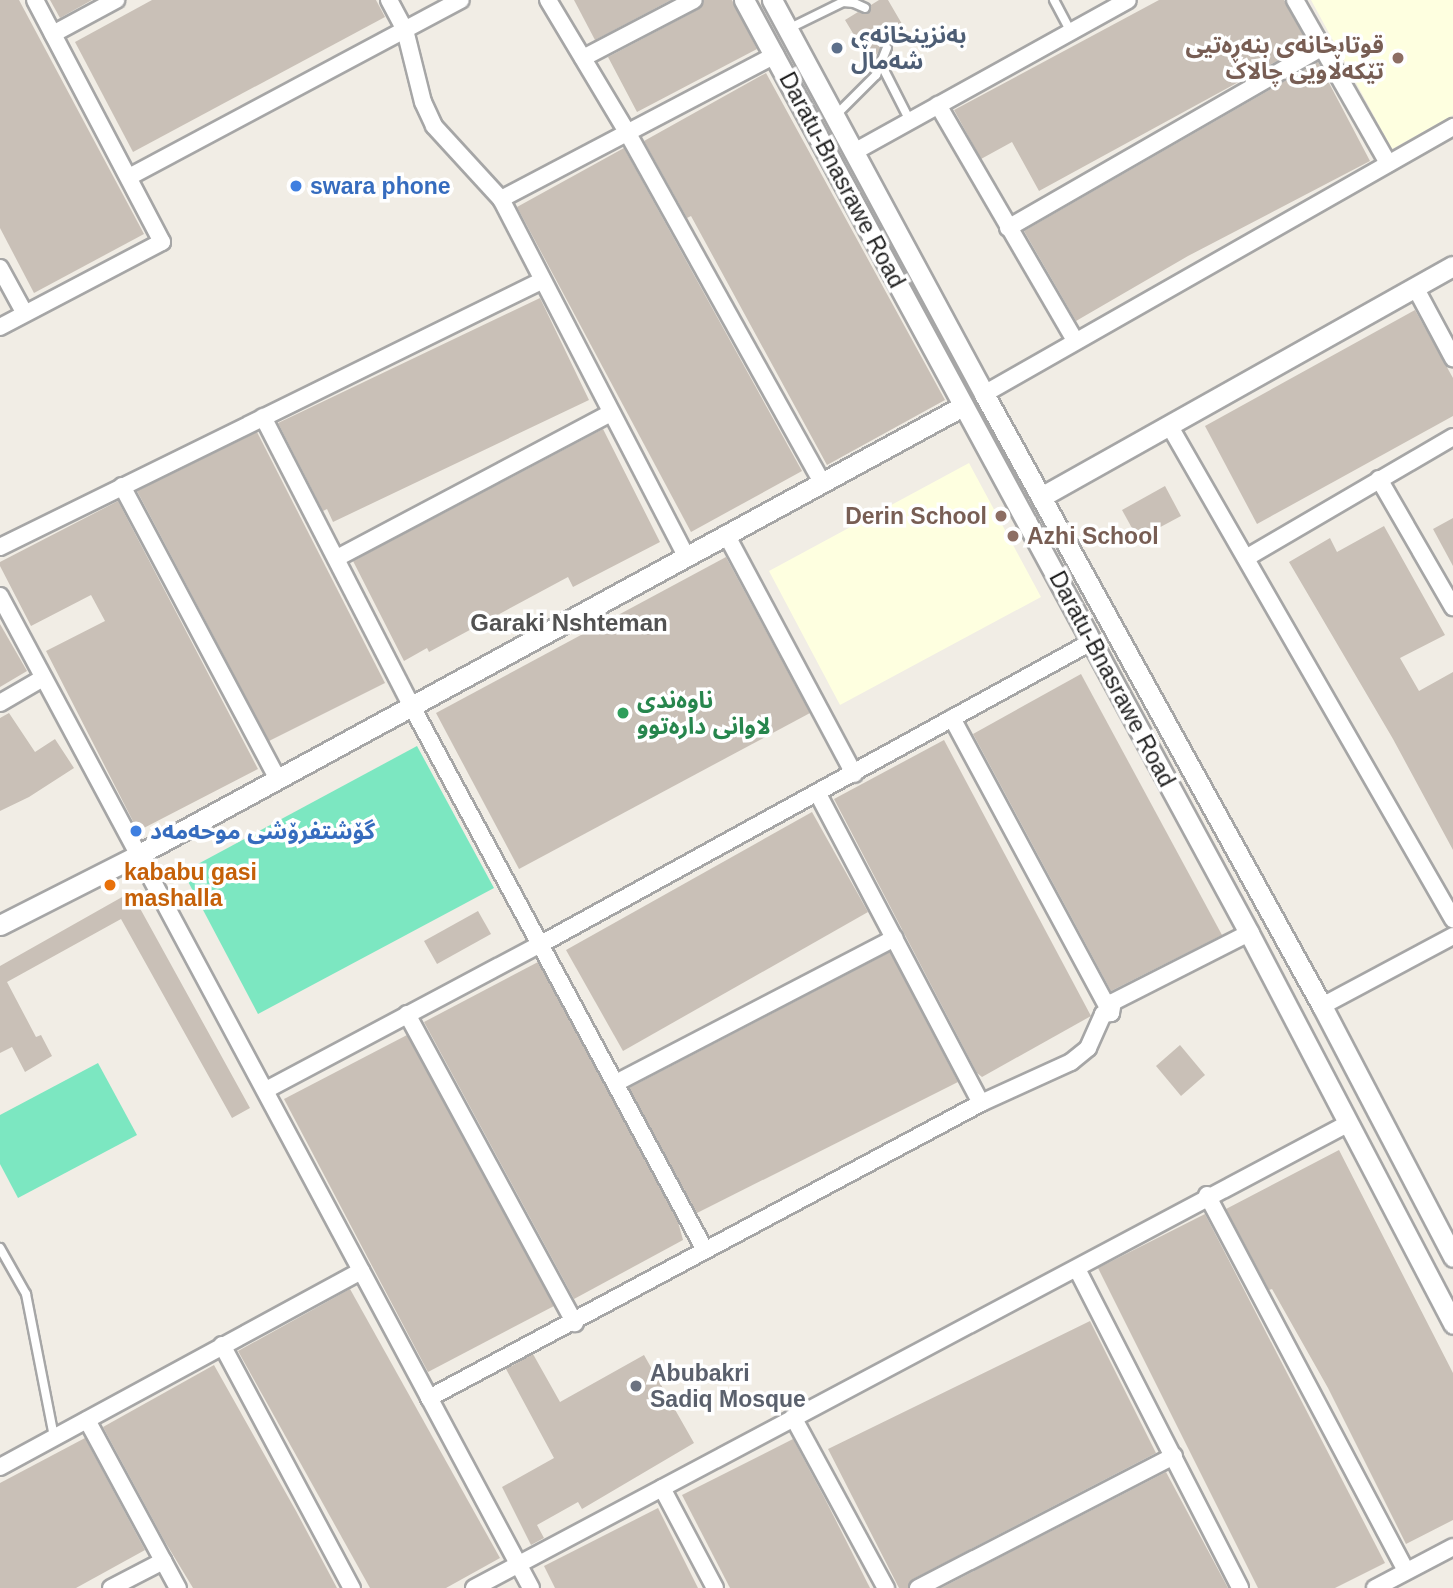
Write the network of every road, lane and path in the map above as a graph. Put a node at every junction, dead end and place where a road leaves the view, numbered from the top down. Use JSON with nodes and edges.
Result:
{"nodes":[{"id":1,"x":35,"y":0,"type":"edge"},
{"id":2,"x":116,"y":0,"type":"edge"},
{"id":3,"x":389,"y":0,"type":"edge"},
{"id":4,"x":461,"y":0,"type":"edge"},
{"id":5,"x":548,"y":0,"type":"edge"},
{"id":6,"x":694,"y":0,"type":"edge"},
{"id":7,"x":772,"y":0,"type":"edge"},
{"id":8,"x":1054,"y":0,"type":"edge"},
{"id":9,"x":1128,"y":0,"type":"edge"},
{"id":10,"x":1295,"y":0,"type":"edge"},
{"id":11,"x":749,"y":1,"type":"edge"},
{"id":12,"x":865,"y":8,"type":"dead end"},
{"id":13,"x":788,"y":29,"type":"junction"},
{"id":14,"x":405,"y":30,"type":"junction"},
{"id":15,"x":1071,"y":32,"type":"junction"},
{"id":16,"x":53,"y":34,"type":"junction"},
{"id":17,"x":887,"y":48,"type":"dead end"},
{"id":18,"x":1321,"y":48,"type":"junction"},
{"id":19,"x":775,"y":55,"type":"junction"},
{"id":20,"x":583,"y":58,"type":"junction"},
{"id":21,"x":882,"y":66,"type":"junction"},
{"id":22,"x":938,"y":105,"type":"junction"},
{"id":23,"x":835,"y":116,"type":"junction"},
{"id":24,"x":910,"y":121,"type":"junction"},
{"id":25,"x":1453,"y":127,"type":"edge"},
{"id":26,"x":627,"y":132,"type":"junction"},
{"id":27,"x":854,"y":152,"type":"junction"},
{"id":28,"x":1388,"y":163,"type":"junction"},
{"id":29,"x":128,"y":177,"type":"junction"},
{"id":30,"x":501,"y":199,"type":"junction"},
{"id":31,"x":1008,"y":228,"type":"junction"},
{"id":32,"x":1453,"y":266,"type":"edge"},
{"id":33,"x":0,"y":268,"type":"edge"},
{"id":34,"x":541,"y":281,"type":"junction"},
{"id":35,"x":1415,"y":287,"type":"junction"},
{"id":36,"x":24,"y":312,"type":"junction"},
{"id":37,"x":0,"y":327,"type":"edge"},
{"id":38,"x":1074,"y":340,"type":"junction"},
{"id":39,"x":1453,"y":358,"type":"edge"},
{"id":40,"x":984,"y":394,"type":"junction"},
{"id":41,"x":963,"y":406,"type":"junction"},
{"id":42,"x":611,"y":413,"type":"junction"},
{"id":43,"x":263,"y":417,"type":"junction"},
{"id":44,"x":1169,"y":425,"type":"junction"},
{"id":45,"x":1453,"y":437,"type":"edge"},
{"id":46,"x":1379,"y":479,"type":"junction"},
{"id":47,"x":821,"y":481,"type":"junction"},
{"id":48,"x":122,"y":486,"type":"junction"},
{"id":49,"x":1041,"y":497,"type":"junction"},
{"id":50,"x":726,"y":534,"type":"junction"},
{"id":51,"x":0,"y":547,"type":"edge"},
{"id":52,"x":687,"y":556,"type":"junction"},
{"id":53,"x":337,"y":558,"type":"junction"},
{"id":54,"x":1245,"y":558,"type":"junction"},
{"id":55,"x":0,"y":596,"type":"edge"},
{"id":56,"x":1453,"y":605,"type":"edge"},
{"id":57,"x":1091,"y":642,"type":"junction"},
{"id":58,"x":1124,"y":647,"type":"junction"},
{"id":59,"x":1101,"y":660,"type":"junction"},
{"id":60,"x":43,"y":678,"type":"junction"},
{"id":61,"x":0,"y":703,"type":"edge"},
{"id":62,"x":411,"y":705,"type":"junction"},
{"id":63,"x":952,"y":718,"type":"junction"},
{"id":64,"x":853,"y":774,"type":"junction"},
{"id":65,"x":278,"y":779,"type":"junction"},
{"id":66,"x":818,"y":794,"type":"junction"},
{"id":67,"x":138,"y":855,"type":"junction"},
{"id":68,"x":1453,"y":919,"type":"edge"},
{"id":69,"x":0,"y":925,"type":"edge"},
{"id":70,"x":1249,"y":933,"type":"junction"},
{"id":71,"x":1453,"y":936,"type":"edge"},
{"id":72,"x":894,"y":938,"type":"junction"},
{"id":73,"x":541,"y":944,"type":"junction"},
{"id":74,"x":1322,"y":1006,"type":"junction"},
{"id":75,"x":1111,"y":1013,"type":"junction"},
{"id":76,"x":407,"y":1014,"type":"junction"},
{"id":77,"x":616,"y":1083,"type":"junction"},
{"id":78,"x":266,"y":1090,"type":"junction"},
{"id":79,"x":981,"y":1103,"type":"junction"},
{"id":80,"x":1347,"y":1124,"type":"junction"},
{"id":81,"x":1207,"y":1195,"type":"junction"},
{"id":82,"x":0,"y":1248,"type":"edge"},
{"id":83,"x":705,"y":1250,"type":"junction"},
{"id":84,"x":1453,"y":1257,"type":"edge"},
{"id":85,"x":1077,"y":1269,"type":"junction"},
{"id":86,"x":361,"y":1270,"type":"junction"},
{"id":87,"x":575,"y":1323,"type":"junction"},
{"id":88,"x":1453,"y":1324,"type":"edge"},
{"id":89,"x":222,"y":1345,"type":"junction"},
{"id":90,"x":429,"y":1398,"type":"junction"},
{"id":91,"x":793,"y":1417,"type":"junction"},
{"id":92,"x":87,"y":1420,"type":"junction"},
{"id":93,"x":54,"y":1437,"type":"junction"},
{"id":94,"x":1174,"y":1456,"type":"junction"},
{"id":95,"x":0,"y":1467,"type":"edge"},
{"id":96,"x":662,"y":1488,"type":"junction"},
{"id":97,"x":1453,"y":1547,"type":"edge"},
{"id":98,"x":163,"y":1561,"type":"junction"},
{"id":99,"x":518,"y":1563,"type":"junction"},
{"id":100,"x":1406,"y":1571,"type":"junction"},
{"id":101,"x":111,"y":1588,"type":"edge"},
{"id":102,"x":177,"y":1588,"type":"edge"},
{"id":103,"x":352,"y":1588,"type":"edge"},
{"id":104,"x":474,"y":1588,"type":"edge"},
{"id":105,"x":531,"y":1588,"type":"edge"},
{"id":106,"x":715,"y":1588,"type":"edge"},
{"id":107,"x":886,"y":1588,"type":"edge"},
{"id":108,"x":918,"y":1588,"type":"edge"},
{"id":109,"x":1240,"y":1588,"type":"edge"},
{"id":110,"x":1376,"y":1588,"type":"edge"}],
"edges":[{"from":1,"to":16,"type":"street"},
{"from":2,"to":16,"type":"street"},
{"from":3,"to":14,"type":"street"},
{"from":4,"to":14,"type":"street"},
{"from":5,"to":20,"type":"street"},
{"from":6,"to":20,"type":"street"},
{"from":7,"to":13,"type":"street","name":"Daratu-Bnasrawe Road"},
{"from":8,"to":15,"type":"lane"},
{"from":9,"to":15,"type":"street"},
{"from":10,"to":18,"type":"street"},
{"from":11,"to":19,"type":"street","name":"Daratu-Bnasrawe Road"},
{"from":12,"to":13,"type":"lane"},
{"from":13,"to":23,"type":"street","name":"Daratu-Bnasrawe Road"},
{"from":14,"to":29,"type":"street"},
{"from":14,"to":30,"type":"street"},
{"from":15,"to":22,"type":"street"},
{"from":16,"to":29,"type":"street"},
{"from":17,"to":21,"type":"lane"},
{"from":18,"to":28,"type":"street"},
{"from":18,"to":31,"type":"street"},
{"from":19,"to":26,"type":"street"},
{"from":19,"to":41,"type":"street","name":"Daratu-Bnasrawe Road"},
{"from":20,"to":26,"type":"street"},
{"from":21,"to":23,"type":"lane"},
{"from":21,"to":24,"type":"lane"},
{"from":22,"to":24,"type":"street"},
{"from":22,"to":31,"type":"street"},
{"from":23,"to":27,"type":"street","name":"Daratu-Bnasrawe Road"},
{"from":24,"to":27,"type":"street"},
{"from":25,"to":28,"type":"street"},
{"from":26,"to":30,"type":"street"},
{"from":26,"to":47,"type":"street"},
{"from":27,"to":40,"type":"street","name":"Daratu-Bnasrawe Road"},
{"from":28,"to":38,"type":"street"},
{"from":29,"to":36,"type":"street"},
{"from":30,"to":34,"type":"street"},
{"from":31,"to":38,"type":"street"},
{"from":32,"to":35,"type":"street"},
{"from":33,"to":36,"type":"street"},
{"from":34,"to":42,"type":"street"},
{"from":34,"to":43,"type":"street"},
{"from":35,"to":39,"type":"street"},
{"from":35,"to":44,"type":"street"},
{"from":36,"to":37,"type":"street"},
{"from":38,"to":40,"type":"street"},
{"from":40,"to":49,"type":"street","name":"Daratu-Bnasrawe Road"},
{"from":41,"to":47,"type":"street"},
{"from":41,"to":57,"type":"street","name":"Daratu-Bnasrawe Road"},
{"from":42,"to":52,"type":"street"},
{"from":42,"to":53,"type":"street"},
{"from":43,"to":48,"type":"street"},
{"from":43,"to":53,"type":"street"},
{"from":44,"to":49,"type":"street"},
{"from":44,"to":54,"type":"street"},
{"from":45,"to":46,"type":"street"},
{"from":46,"to":54,"type":"street"},
{"from":46,"to":56,"type":"street"},
{"from":47,"to":50,"type":"street"},
{"from":48,"to":51,"type":"street"},
{"from":48,"to":65,"type":"street"},
{"from":49,"to":58,"type":"street","name":"Daratu-Bnasrawe Road"},
{"from":50,"to":52,"type":"street"},
{"from":50,"to":64,"type":"street"},
{"from":52,"to":62,"type":"street"},
{"from":53,"to":62,"type":"street"},
{"from":54,"to":68,"type":"street"},
{"from":55,"to":60,"type":"street"},
{"from":57,"to":59,"type":"street","name":"Daratu-Bnasrawe Road"},
{"from":57,"to":63,"type":"street"},
{"from":58,"to":59,"type":"street"},
{"from":58,"to":74,"type":"street","name":"Daratu-Bnasrawe Road"},
{"from":59,"to":70,"type":"street","name":"Daratu-Bnasrawe Road"},
{"from":60,"to":61,"type":"street"},
{"from":60,"to":67,"type":"street"},
{"from":62,"to":65,"type":"street"},
{"from":62,"to":73,"type":"street"},
{"from":63,"to":64,"type":"street"},
{"from":63,"to":75,"type":"street"},
{"from":64,"to":66,"type":"street"},
{"from":65,"to":67,"type":"street"},
{"from":66,"to":72,"type":"street"},
{"from":66,"to":73,"type":"street"},
{"from":67,"to":69,"type":"street"},
{"from":67,"to":78,"type":"street"},
{"from":70,"to":75,"type":"street"},
{"from":70,"to":80,"type":"street","name":"Daratu-Bnasrawe Road"},
{"from":71,"to":74,"type":"street"},
{"from":72,"to":77,"type":"street"},
{"from":72,"to":79,"type":"street"},
{"from":73,"to":76,"type":"street"},
{"from":73,"to":77,"type":"street"},
{"from":74,"to":84,"type":"street","name":"Daratu-Bnasrawe Road"},
{"from":75,"to":79,"type":"street"},
{"from":76,"to":78,"type":"street"},
{"from":76,"to":87,"type":"street"},
{"from":77,"to":83,"type":"street"},
{"from":78,"to":86,"type":"street"},
{"from":79,"to":83,"type":"street"},
{"from":80,"to":81,"type":"street"},
{"from":80,"to":88,"type":"street","name":"Daratu-Bnasrawe Road"},
{"from":81,"to":85,"type":"street"},
{"from":81,"to":100,"type":"street"},
{"from":82,"to":93,"type":"lane"},
{"from":83,"to":87,"type":"street"},
{"from":85,"to":91,"type":"street"},
{"from":85,"to":94,"type":"street"},
{"from":86,"to":89,"type":"street"},
{"from":86,"to":90,"type":"street"},
{"from":87,"to":90,"type":"street"},
{"from":89,"to":92,"type":"street"},
{"from":89,"to":103,"type":"street"},
{"from":90,"to":99,"type":"street"},
{"from":91,"to":96,"type":"street"},
{"from":91,"to":107,"type":"street"},
{"from":92,"to":93,"type":"street"},
{"from":92,"to":98,"type":"street"},
{"from":93,"to":95,"type":"street"},
{"from":94,"to":108,"type":"street"},
{"from":94,"to":109,"type":"street"},
{"from":96,"to":99,"type":"street"},
{"from":96,"to":106,"type":"street"},
{"from":97,"to":100,"type":"street"},
{"from":98,"to":101,"type":"street"},
{"from":98,"to":102,"type":"street"},
{"from":99,"to":104,"type":"street"},
{"from":99,"to":105,"type":"street"},
{"from":100,"to":110,"type":"street"}]}
